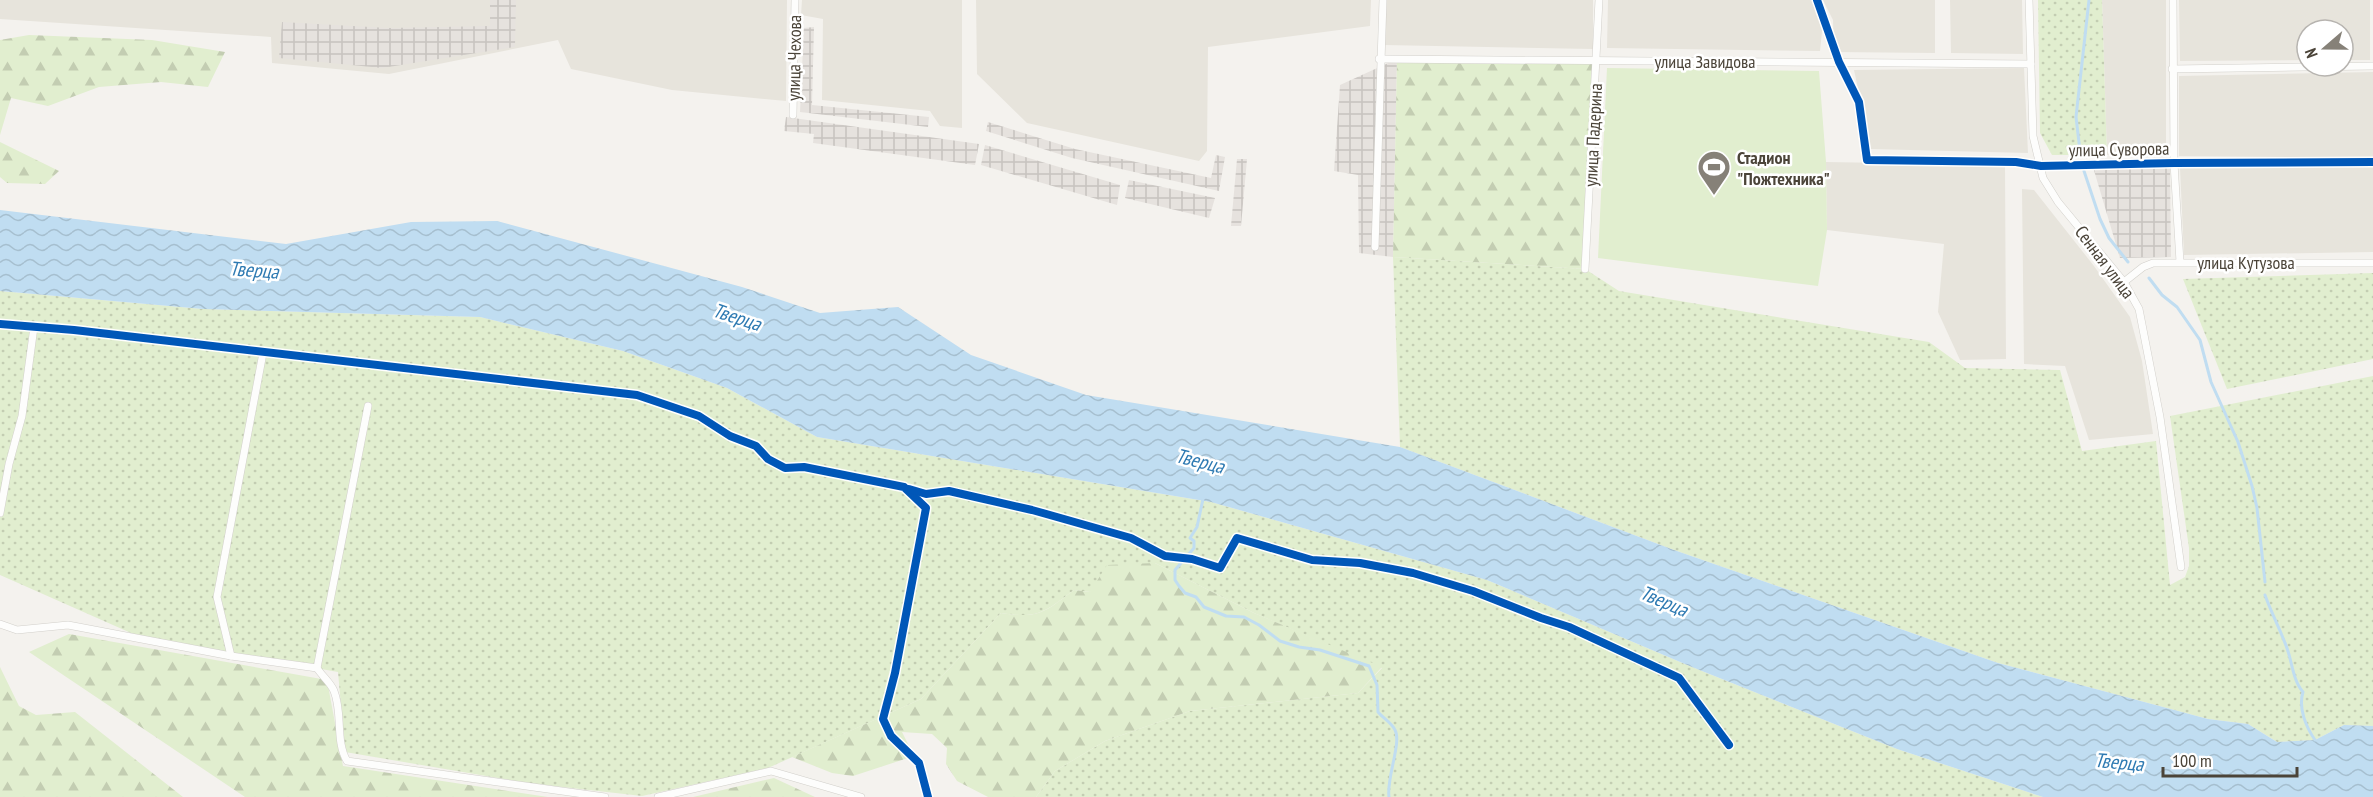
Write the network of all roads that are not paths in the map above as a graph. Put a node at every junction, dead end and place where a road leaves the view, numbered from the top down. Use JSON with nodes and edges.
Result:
{"nodes":[{"id":1,"x":795,"y":0,"type":"edge"},
{"id":2,"x":1383,"y":0,"type":"edge"},
{"id":3,"x":1599,"y":0,"type":"edge"},
{"id":4,"x":1817,"y":0,"type":"edge"},
{"id":5,"x":2029,"y":0,"type":"edge"},
{"id":6,"x":2173,"y":0,"type":"edge"},
{"id":7,"x":1379,"y":59,"type":"junction"},
{"id":8,"x":1598,"y":61,"type":"junction"},
{"id":9,"x":1839,"y":62,"type":"junction"},
{"id":10,"x":2031,"y":64,"type":"junction"},
{"id":11,"x":2373,"y":66,"type":"edge"},
{"id":12,"x":2172,"y":69,"type":"junction"},
{"id":13,"x":793,"y":115,"type":"dead end"},
{"id":14,"x":2373,"y":162,"type":"edge"},
{"id":15,"x":2174,"y":163,"type":"junction"},
{"id":16,"x":2041,"y":166,"type":"junction"},
{"id":17,"x":1376,"y":247,"type":"dead end"},
{"id":18,"x":2180,"y":262,"type":"junction"},
{"id":19,"x":2373,"y":263,"type":"edge"},
{"id":20,"x":1585,"y":270,"type":"dead end"},
{"id":21,"x":2124,"y":282,"type":"junction"},
{"id":22,"x":0,"y":324,"type":"edge"},
{"id":23,"x":34,"y":327,"type":"junction"},
{"id":24,"x":263,"y":353,"type":"junction"},
{"id":25,"x":368,"y":406,"type":"dead end"},
{"id":26,"x":904,"y":487,"type":"junction"},
{"id":27,"x":0,"y":513,"type":"edge"},
{"id":28,"x":2181,"y":567,"type":"dead end"},
{"id":29,"x":0,"y":624,"type":"edge"},
{"id":30,"x":231,"y":656,"type":"junction"},
{"id":31,"x":317,"y":668,"type":"junction"},
{"id":32,"x":1729,"y":745,"type":"dead end"},
{"id":33,"x":605,"y":797,"type":"edge"},
{"id":34,"x":658,"y":797,"type":"edge"},
{"id":35,"x":861,"y":797,"type":"edge"},
{"id":36,"x":928,"y":797,"type":"edge"}],
"edges":[{"from":1,"to":13,"type":"street","name":"улица Чехова"},
{"from":2,"to":7,"type":"street"},
{"from":3,"to":8,"type":"street","name":"улица Падерина"},
{"from":4,"to":9,"type":"street"},
{"from":5,"to":10,"type":"street","name":"Сенная улица"},
{"from":6,"to":12,"type":"street"},
{"from":7,"to":8,"type":"street","name":"улица Завидова"},
{"from":7,"to":17,"type":"street"},
{"from":8,"to":9,"type":"street","name":"улица Завидова"},
{"from":8,"to":20,"type":"street","name":"улица Падерина"},
{"from":9,"to":10,"type":"street","name":"улица Завидова"},
{"from":9,"to":16,"type":"street","name":"улица Суворова"},
{"from":10,"to":16,"type":"street","name":"Сенная улица"},
{"from":11,"to":12,"type":"street"},
{"from":12,"to":15,"type":"street"},
{"from":14,"to":15,"type":"street","name":"улица Суворова"},
{"from":15,"to":16,"type":"street","name":"улица Суворова"},
{"from":15,"to":18,"type":"street"},
{"from":16,"to":21,"type":"street","name":"Сенная улица"},
{"from":18,"to":19,"type":"street","name":"улица Кутузова"},
{"from":18,"to":21,"type":"street","name":"улица Кутузова"},
{"from":21,"to":28,"type":"street","name":"Сенная улица"},
{"from":22,"to":23,"type":"street"},
{"from":23,"to":24,"type":"street"},
{"from":23,"to":27,"type":"street"},
{"from":24,"to":26,"type":"street"},
{"from":24,"to":30,"type":"street"},
{"from":25,"to":31,"type":"street"},
{"from":26,"to":32,"type":"street"},
{"from":26,"to":36,"type":"street"},
{"from":29,"to":30,"type":"street"},
{"from":30,"to":31,"type":"street"},
{"from":31,"to":33,"type":"street"},
{"from":34,"to":35,"type":"street"}]}
